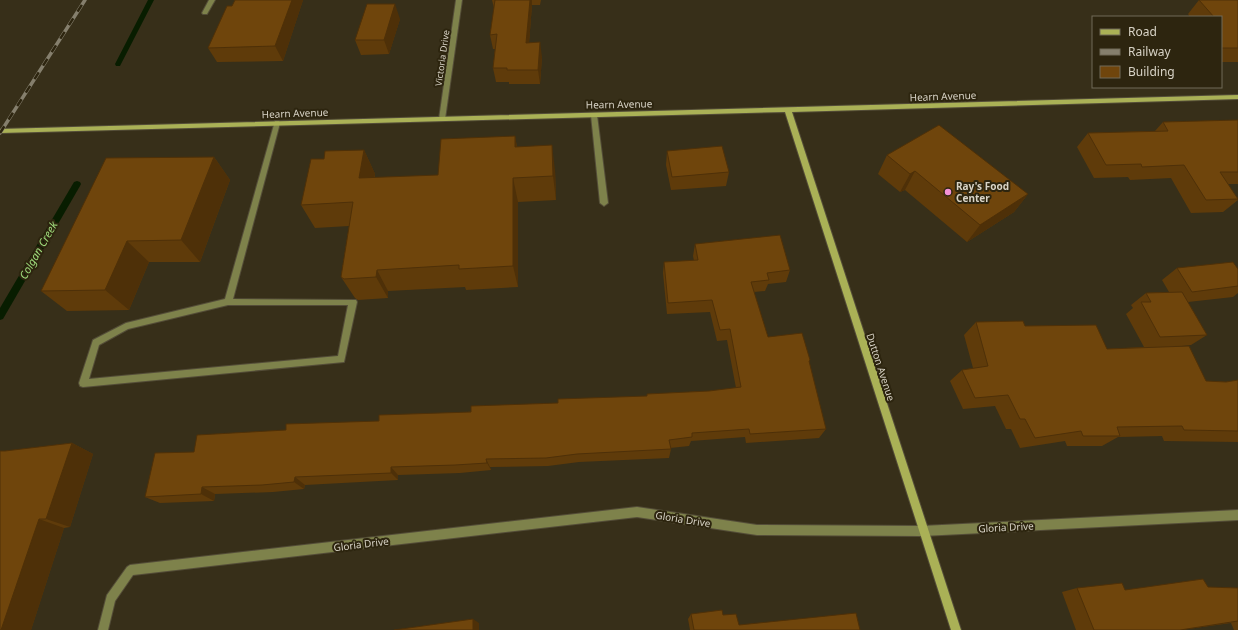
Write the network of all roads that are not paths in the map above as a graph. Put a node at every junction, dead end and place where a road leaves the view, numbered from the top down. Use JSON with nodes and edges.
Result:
{"nodes":[{"id":1,"x":212,"y":0,"type":"edge"},
{"id":2,"x":460,"y":0,"type":"edge"},
{"id":3,"x":206,"y":13,"type":"dead end"},
{"id":4,"x":1238,"y":97,"type":"edge"},
{"id":5,"x":788,"y":110,"type":"junction"},
{"id":6,"x":594,"y":115,"type":"junction"},
{"id":7,"x":442,"y":119,"type":"junction"},
{"id":8,"x":277,"y":123,"type":"junction"},
{"id":9,"x":0,"y":131,"type":"edge"},
{"id":10,"x":604,"y":203,"type":"dead end"},
{"id":11,"x":228,"y":302,"type":"junction"},
{"id":12,"x":1238,"y":515,"type":"edge"},
{"id":13,"x":922,"y":531,"type":"junction"},
{"id":14,"x":103,"y":630,"type":"edge"},
{"id":15,"x":956,"y":630,"type":"edge"}],
"edges":[{"from":1,"to":3,"type":"street"},
{"from":2,"to":7,"type":"street","name":"Victoria Drive"},
{"from":4,"to":5,"type":"main road","name":"Hearn Avenue"},
{"from":5,"to":6,"type":"main road","name":"Hearn Avenue"},
{"from":5,"to":13,"type":"main road","name":"Dutton Avenue"},
{"from":6,"to":7,"type":"main road","name":"Hearn Avenue"},
{"from":6,"to":10,"type":"street"},
{"from":7,"to":8,"type":"main road","name":"Hearn Avenue"},
{"from":8,"to":9,"type":"main road","name":"Hearn Avenue"},
{"from":8,"to":11,"type":"street"},
{"from":11,"to":11,"type":"street"},
{"from":12,"to":13,"type":"street","name":"Gloria Drive"},
{"from":13,"to":14,"type":"street","name":"Gloria Drive"},
{"from":13,"to":15,"type":"main road","name":"Dutton Avenue"}]}
